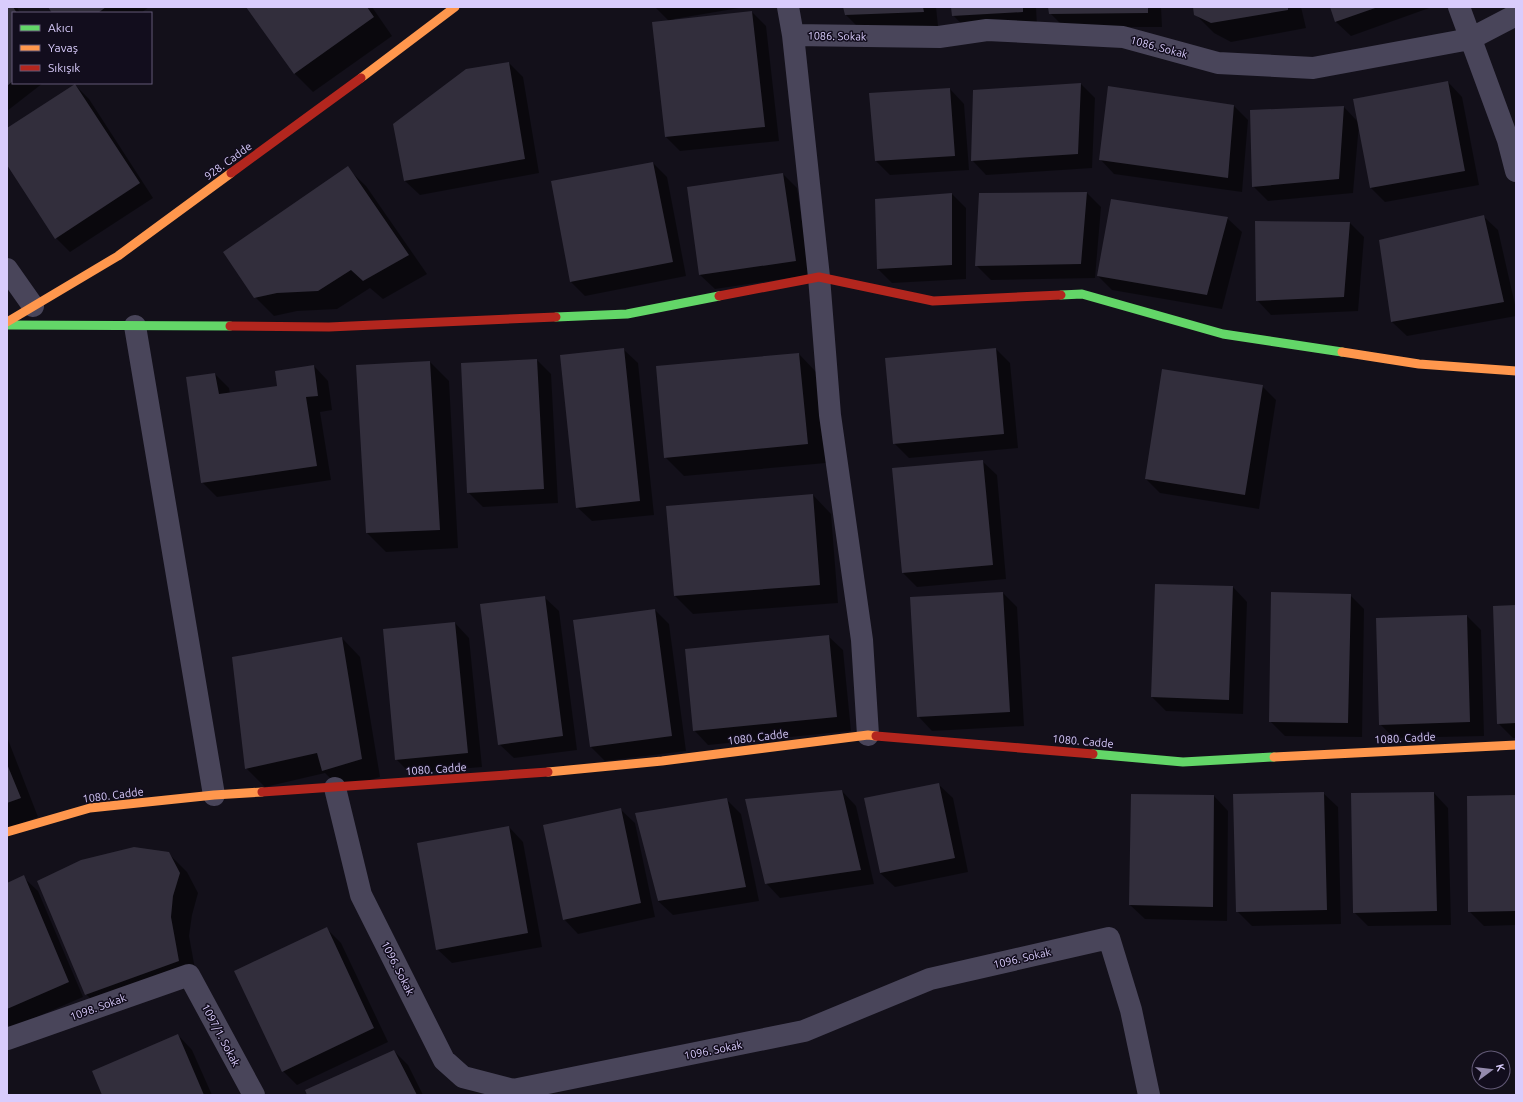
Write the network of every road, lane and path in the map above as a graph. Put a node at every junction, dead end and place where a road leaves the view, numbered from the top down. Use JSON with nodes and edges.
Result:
{"nodes":[{"id":1,"x":455,"y":7,"type":"edge"},
{"id":2,"x":788,"y":7,"type":"edge"},
{"id":3,"x":1459,"y":7,"type":"edge"},
{"id":4,"x":1516,"y":15,"type":"edge"},
{"id":5,"x":793,"y":35,"type":"junction"},
{"id":6,"x":1470,"y":39,"type":"junction"},
{"id":7,"x":1516,"y":171,"type":"edge"},
{"id":8,"x":7,"y":269,"type":"edge"},
{"id":9,"x":819,"y":277,"type":"junction"},
{"id":10,"x":33,"y":306,"type":"junction"},
{"id":11,"x":7,"y":324,"type":"edge"},
{"id":12,"x":135,"y":326,"type":"junction"},
{"id":13,"x":1516,"y":371,"type":"edge"},
{"id":14,"x":868,"y":735,"type":"junction"},
{"id":15,"x":1516,"y":745,"type":"edge"},
{"id":16,"x":335,"y":788,"type":"junction"},
{"id":17,"x":214,"y":795,"type":"junction"},
{"id":18,"x":7,"y":832,"type":"edge"},
{"id":19,"x":189,"y":975,"type":"joint"},
{"id":20,"x":7,"y":1039,"type":"edge"},
{"id":21,"x":254,"y":1095,"type":"edge"},
{"id":22,"x":1149,"y":1095,"type":"edge"}],
"edges":[{"from":1,"to":10,"type":"street","name":"928. Cadde"},
{"from":2,"to":5,"type":"street"},
{"from":3,"to":6,"type":"street"},
{"from":4,"to":6,"type":"street","name":"1086. Sokak"},
{"from":5,"to":6,"type":"street","name":"1086. Sokak"},
{"from":5,"to":9,"type":"street"},
{"from":6,"to":7,"type":"street"},
{"from":8,"to":10,"type":"street"},
{"from":9,"to":12,"type":"street"},
{"from":9,"to":13,"type":"street"},
{"from":9,"to":14,"type":"street"},
{"from":10,"to":11,"type":"street","name":"928. Cadde"},
{"from":11,"to":12,"type":"street"},
{"from":12,"to":17,"type":"street"},
{"from":14,"to":15,"type":"street","name":"1080. Cadde"},
{"from":14,"to":16,"type":"street","name":"1080. Cadde"},
{"from":16,"to":17,"type":"street","name":"1080. Cadde"},
{"from":16,"to":22,"type":"street","name":"1096. Sokak"},
{"from":17,"to":18,"type":"street","name":"1080. Cadde"},
{"from":19,"to":20,"type":"street","name":"1098. Sokak"},
{"from":19,"to":21,"type":"street","name":"1097/1. Sokak"}]}
